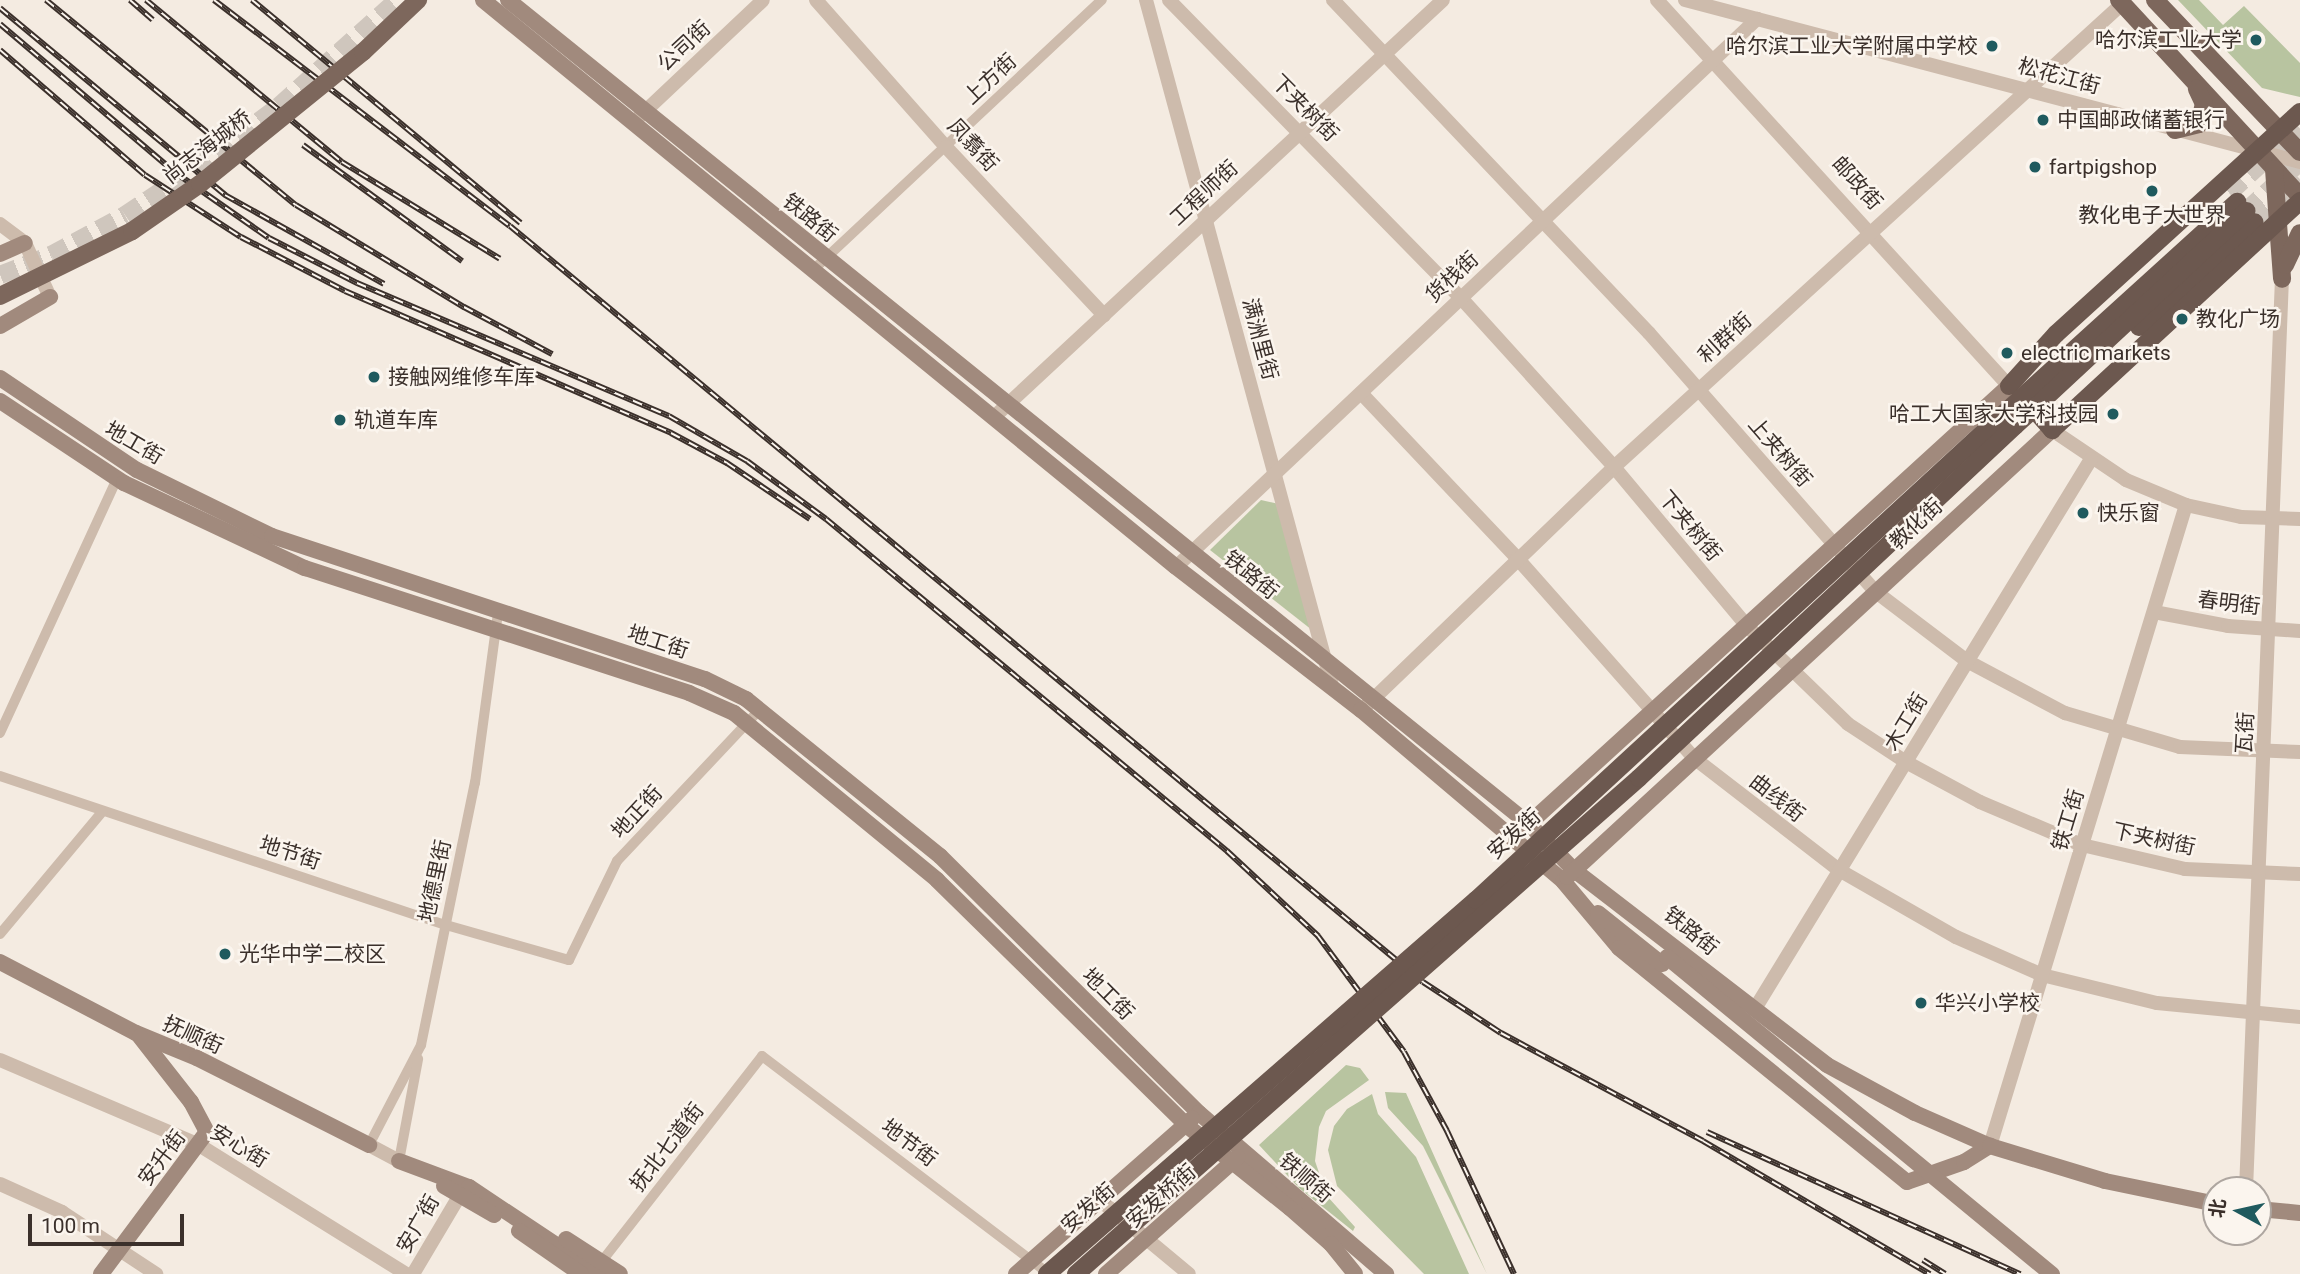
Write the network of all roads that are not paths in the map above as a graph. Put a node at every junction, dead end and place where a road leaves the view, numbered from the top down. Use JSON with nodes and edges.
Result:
{"nodes":[{"id":1,"x":418,"y":0,"type":"edge"},
{"id":2,"x":483,"y":0,"type":"edge"},
{"id":3,"x":508,"y":0,"type":"edge"},
{"id":4,"x":763,"y":0,"type":"edge"},
{"id":5,"x":816,"y":0,"type":"edge"},
{"id":6,"x":1102,"y":0,"type":"edge"},
{"id":7,"x":1146,"y":0,"type":"edge"},
{"id":8,"x":1169,"y":0,"type":"edge"},
{"id":9,"x":1334,"y":0,"type":"edge"},
{"id":10,"x":1443,"y":0,"type":"edge"},
{"id":11,"x":1657,"y":0,"type":"edge"},
{"id":12,"x":1685,"y":0,"type":"edge"},
{"id":13,"x":2155,"y":0,"type":"edge"},
{"id":14,"x":2121,"y":2,"type":"edge"},
{"id":15,"x":1757,"y":19,"type":"junction"},
{"id":16,"x":1383,"y":56,"type":"junction"},
{"id":17,"x":1714,"y":60,"type":"junction"},
{"id":18,"x":2185,"y":71,"type":"junction"},
{"id":19,"x":2025,"y":89,"type":"junction"},
{"id":20,"x":2300,"y":112,"type":"edge"},
{"id":21,"x":639,"y":117,"type":"junction"},
{"id":22,"x":2175,"y":130,"type":"junction"},
{"id":23,"x":2280,"y":130,"type":"junction"},
{"id":24,"x":1301,"y":132,"type":"junction"},
{"id":25,"x":946,"y":147,"type":"junction"},
{"id":26,"x":2258,"y":151,"type":"junction"},
{"id":27,"x":2300,"y":152,"type":"edge"},
{"id":28,"x":2300,"y":162,"type":"edge"},
{"id":29,"x":2274,"y":169,"type":"junction"},
{"id":30,"x":2300,"y":195,"type":"edge"},
{"id":31,"x":2300,"y":201,"type":"edge"},
{"id":32,"x":1206,"y":219,"type":"junction"},
{"id":33,"x":2278,"y":221,"type":"junction"},
{"id":34,"x":1542,"y":222,"type":"junction"},
{"id":35,"x":0,"y":224,"type":"edge"},
{"id":36,"x":2300,"y":233,"type":"edge"},
{"id":37,"x":1873,"y":234,"type":"junction"},
{"id":38,"x":25,"y":243,"type":"junction"},
{"id":39,"x":0,"y":254,"type":"edge"},
{"id":40,"x":826,"y":258,"type":"junction"},
{"id":41,"x":812,"y":271,"type":"junction"},
{"id":42,"x":2282,"y":279,"type":"junction"},
{"id":43,"x":0,"y":296,"type":"edge"},
{"id":44,"x":50,"y":297,"type":"joint"},
{"id":45,"x":1461,"y":298,"type":"junction"},
{"id":46,"x":1104,"y":314,"type":"junction"},
{"id":47,"x":0,"y":326,"type":"edge"},
{"id":48,"x":0,"y":378,"type":"edge"},
{"id":49,"x":1698,"y":389,"type":"junction"},
{"id":50,"x":1360,"y":393,"type":"junction"},
{"id":51,"x":0,"y":401,"type":"edge"},
{"id":52,"x":1007,"y":405,"type":"junction"},
{"id":53,"x":2031,"y":408,"type":"junction"},
{"id":54,"x":993,"y":418,"type":"junction"},
{"id":55,"x":2008,"y":421,"type":"junction"},
{"id":56,"x":2091,"y":459,"type":"junction"},
{"id":57,"x":1614,"y":467,"type":"junction"},
{"id":58,"x":1274,"y":470,"type":"junction"},
{"id":59,"x":117,"y":479,"type":"junction"},
{"id":60,"x":2186,"y":505,"type":"junction"},
{"id":61,"x":2272,"y":520,"type":"junction"},
{"id":62,"x":2300,"y":520,"type":"edge"},
{"id":63,"x":1834,"y":547,"type":"junction"},
{"id":64,"x":1190,"y":553,"type":"junction"},
{"id":65,"x":1517,"y":558,"type":"junction"},
{"id":66,"x":1176,"y":567,"type":"junction"},
{"id":67,"x":1876,"y":592,"type":"junction"},
{"id":68,"x":2154,"y":612,"type":"junction"},
{"id":69,"x":498,"y":613,"type":"junction"},
{"id":70,"x":1748,"y":626,"type":"junction"},
{"id":71,"x":2270,"y":629,"type":"junction"},
{"id":72,"x":495,"y":631,"type":"junction"},
{"id":73,"x":2300,"y":631,"type":"edge"},
{"id":74,"x":1325,"y":661,"type":"junction"},
{"id":75,"x":1968,"y":661,"type":"junction"},
{"id":76,"x":1790,"y":671,"type":"junction"},
{"id":77,"x":1333,"y":689,"type":"junction"},
{"id":78,"x":1373,"y":698,"type":"junction"},
{"id":79,"x":760,"y":709,"type":"junction"},
{"id":80,"x":1361,"y":710,"type":"junction"},
{"id":81,"x":1653,"y":714,"type":"junction"},
{"id":82,"x":748,"y":723,"type":"junction"},
{"id":83,"x":2117,"y":731,"type":"junction"},
{"id":84,"x":0,"y":733,"type":"edge"},
{"id":85,"x":2265,"y":752,"type":"junction"},
{"id":86,"x":2300,"y":752,"type":"edge"},
{"id":87,"x":1694,"y":758,"type":"junction"},
{"id":88,"x":1906,"y":762,"type":"junction"},
{"id":89,"x":0,"y":776,"type":"edge"},
{"id":90,"x":103,"y":811,"type":"junction"},
{"id":91,"x":1529,"y":824,"type":"junction"},
{"id":92,"x":1514,"y":838,"type":"junction"},
{"id":93,"x":2082,"y":845,"type":"junction"},
{"id":94,"x":1839,"y":870,"type":"junction"},
{"id":95,"x":2259,"y":874,"type":"junction"},
{"id":96,"x":2300,"y":874,"type":"edge"},
{"id":97,"x":1568,"y":876,"type":"junction"},
{"id":98,"x":446,"y":925,"type":"junction"},
{"id":99,"x":0,"y":934,"type":"edge"},
{"id":100,"x":569,"y":960,"type":"joint"},
{"id":101,"x":1664,"y":960,"type":"junction"},
{"id":102,"x":0,"y":962,"type":"edge"},
{"id":103,"x":2042,"y":975,"type":"junction"},
{"id":104,"x":1756,"y":1007,"type":"dead end"},
{"id":105,"x":2253,"y":1016,"type":"junction"},
{"id":106,"x":2300,"y":1017,"type":"edge"},
{"id":107,"x":136,"y":1033,"type":"junction"},
{"id":108,"x":421,"y":1045,"type":"junction"},
{"id":109,"x":762,"y":1056,"type":"joint"},
{"id":110,"x":0,"y":1060,"type":"edge"},
{"id":111,"x":1199,"y":1113,"type":"junction"},
{"id":112,"x":1186,"y":1125,"type":"junction"},
{"id":113,"x":199,"y":1145,"type":"junction"},
{"id":114,"x":369,"y":1145,"type":"junction"},
{"id":115,"x":1990,"y":1146,"type":"junction"},
{"id":116,"x":1244,"y":1152,"type":"junction"},
{"id":117,"x":399,"y":1161,"type":"junction"},
{"id":118,"x":1231,"y":1163,"type":"junction"},
{"id":119,"x":2247,"y":1176,"type":"edge"},
{"id":120,"x":0,"y":1184,"type":"edge"},
{"id":121,"x":460,"y":1195,"type":"junction"},
{"id":122,"x":1101,"y":1201,"type":"junction"},
{"id":123,"x":2202,"y":1201,"type":"edge"},
{"id":124,"x":2272,"y":1210,"type":"edge"},
{"id":125,"x":2300,"y":1213,"type":"edge"},
{"id":126,"x":1145,"y":1238,"type":"junction"},
{"id":127,"x":118,"y":1251,"type":"junction"},
{"id":128,"x":1031,"y":1261,"type":"junction"},
{"id":129,"x":601,"y":1268,"type":"edge"},
{"id":130,"x":101,"y":1274,"type":"edge"},
{"id":131,"x":156,"y":1274,"type":"edge"},
{"id":132,"x":406,"y":1274,"type":"edge"},
{"id":133,"x":413,"y":1274,"type":"edge"},
{"id":134,"x":581,"y":1274,"type":"edge"},
{"id":135,"x":620,"y":1274,"type":"edge"},
{"id":136,"x":1016,"y":1274,"type":"edge"},
{"id":137,"x":1048,"y":1274,"type":"edge"},
{"id":138,"x":1076,"y":1274,"type":"edge"},
{"id":139,"x":1106,"y":1274,"type":"edge"},
{"id":140,"x":1189,"y":1274,"type":"edge"},
{"id":141,"x":1355,"y":1274,"type":"edge"},
{"id":142,"x":1386,"y":1274,"type":"edge"},
{"id":143,"x":2037,"y":1274,"type":"edge"},
{"id":144,"x":2052,"y":1274,"type":"edge"}],
"edges":[{"from":1,"to":43,"type":"main road","name":"尚志海城桥","bridge":true},
{"from":2,"to":21,"type":"main road","name":"铁路街"},
{"from":3,"to":21,"type":"main road","name":"铁路街"},
{"from":4,"to":21,"type":"street","name":"公司街"},
{"from":5,"to":25,"type":"street","name":"凤翥街"},
{"from":6,"to":25,"type":"street","name":"上方街"},
{"from":7,"to":32,"type":"street","name":"满洲里街"},
{"from":8,"to":24,"type":"street","name":"下夹树街"},
{"from":9,"to":16,"type":"street","name":"上夹树街"},
{"from":10,"to":16,"type":"street","name":"工程师街"},
{"from":11,"to":17,"type":"street","name":"邮政街"},
{"from":12,"to":15,"type":"street","name":"松花江街"},
{"from":13,"to":23,"type":"main road"},
{"from":14,"to":18,"type":"main road"},
{"from":14,"to":19,"type":"street","name":"利群街"},
{"from":15,"to":17,"type":"street","name":"货栈街"},
{"from":15,"to":19,"type":"street","name":"松花江街"},
{"from":16,"to":24,"type":"street","name":"工程师街"},
{"from":16,"to":34,"type":"street","name":"上夹树街"},
{"from":17,"to":34,"type":"street","name":"货栈街"},
{"from":17,"to":37,"type":"street","name":"邮政街"},
{"from":18,"to":22,"type":"main road"},
{"from":18,"to":26,"type":"main road"},
{"from":19,"to":22,"type":"street","name":"松花江街"},
{"from":19,"to":37,"type":"street","name":"利群街"},
{"from":20,"to":23,"type":"highway","name":"教化街"},
{"from":21,"to":40,"type":"main road","name":"铁路街"},
{"from":21,"to":41,"type":"main road","name":"铁路街"},
{"from":22,"to":26,"type":"street","name":"松花江街"},
{"from":23,"to":26,"type":"highway","name":"教化街"},
{"from":23,"to":27,"type":"main road"},
{"from":24,"to":32,"type":"street","name":"工程师街"},
{"from":24,"to":45,"type":"street","name":"下夹树街"},
{"from":25,"to":40,"type":"street","name":"上方街"},
{"from":25,"to":46,"type":"street","name":"凤翥街"},
{"from":26,"to":28,"type":"street","name":"松花江街"},
{"from":26,"to":29,"type":"main road"},
{"from":26,"to":53,"type":"highway","name":"教化街"},
{"from":29,"to":30,"type":"main road"},
{"from":29,"to":33,"type":"main road"},
{"from":31,"to":33,"type":"highway","name":"教化街"},
{"from":32,"to":46,"type":"street","name":"工程师街"},
{"from":32,"to":58,"type":"street","name":"满洲里街"},
{"from":33,"to":42,"type":"main road"},
{"from":33,"to":53,"type":"highway","name":"教化街"},
{"from":34,"to":45,"type":"street","name":"货栈街"},
{"from":34,"to":49,"type":"street","name":"上夹树街"},
{"from":35,"to":38,"type":"street"},
{"from":36,"to":42,"type":"main road"},
{"from":37,"to":49,"type":"street","name":"利群街"},
{"from":37,"to":53,"type":"street","name":"邮政街"},
{"from":38,"to":39,"type":"main road"},
{"from":38,"to":44,"type":"street"},
{"from":40,"to":41,"type":"street","name":"上方街"},
{"from":40,"to":52,"type":"main road","name":"铁路街"},
{"from":41,"to":54,"type":"main road","name":"铁路街"},
{"from":42,"to":61,"type":"street","name":"瓦街"},
{"from":44,"to":47,"type":"main road"},
{"from":45,"to":50,"type":"street","name":"货栈街"},
{"from":45,"to":57,"type":"street","name":"下夹树街"},
{"from":46,"to":52,"type":"street","name":"工程师街"},
{"from":48,"to":69,"type":"main road","name":"地工街"},
{"from":49,"to":57,"type":"street","name":"利群街"},
{"from":49,"to":63,"type":"street","name":"上夹树街"},
{"from":50,"to":58,"type":"street","name":"货栈街"},
{"from":50,"to":65,"type":"street","name":"曲线街"},
{"from":51,"to":59,"type":"main road","name":"地工街"},
{"from":52,"to":54,"type":"street","name":"工程师街"},
{"from":52,"to":64,"type":"main road","name":"铁路街"},
{"from":53,"to":53,"type":"highway","name":"教化街"},
{"from":53,"to":55,"type":"highway","name":"教化街"},
{"from":53,"to":56,"type":"street","name":"邮政街"},
{"from":53,"to":63,"type":"main road","name":"教化街"},
{"from":53,"to":67,"type":"main road","name":"教化街"},
{"from":54,"to":66,"type":"main road","name":"铁路街"},
{"from":55,"to":137,"type":"highway","name":"安发街","bridge":true},
{"from":55,"to":138,"type":"highway","name":"安发街","bridge":true},
{"from":56,"to":60,"type":"street","name":"邮政街"},
{"from":56,"to":75,"type":"street","name":"木工街"},
{"from":57,"to":65,"type":"street","name":"利群街"},
{"from":57,"to":70,"type":"street","name":"下夹树街"},
{"from":58,"to":64,"type":"street","name":"货栈街"},
{"from":58,"to":74,"type":"street","name":"满洲里街"},
{"from":59,"to":72,"type":"main road","name":"地工街"},
{"from":59,"to":84,"type":"street"},
{"from":60,"to":61,"type":"street","name":"邮政街"},
{"from":60,"to":68,"type":"street","name":"铁工街"},
{"from":61,"to":62,"type":"street","name":"邮政街"},
{"from":61,"to":71,"type":"street","name":"瓦街"},
{"from":63,"to":67,"type":"street","name":"上夹树街"},
{"from":63,"to":70,"type":"main road","name":"教化街"},
{"from":64,"to":66,"type":"street","name":"货栈街"},
{"from":64,"to":74,"type":"main road","name":"铁路街"},
{"from":65,"to":78,"type":"street","name":"利群街"},
{"from":65,"to":81,"type":"street","name":"曲线街"},
{"from":66,"to":77,"type":"main road","name":"铁路街"},
{"from":67,"to":75,"type":"street","name":"上夹树街"},
{"from":67,"to":76,"type":"main road","name":"教化街"},
{"from":68,"to":71,"type":"street","name":"春明街"},
{"from":68,"to":83,"type":"street","name":"铁工街"},
{"from":69,"to":72,"type":"street","name":"地德里街"},
{"from":69,"to":79,"type":"main road","name":"地工街"},
{"from":70,"to":76,"type":"street","name":"下夹树街"},
{"from":70,"to":81,"type":"main road","name":"教化街"},
{"from":71,"to":73,"type":"street","name":"春明街"},
{"from":71,"to":85,"type":"street","name":"瓦街"},
{"from":72,"to":82,"type":"main road","name":"地工街"},
{"from":72,"to":98,"type":"street","name":"地德里街"},
{"from":74,"to":77,"type":"street","name":"满洲里街"},
{"from":74,"to":78,"type":"main road","name":"铁路街"},
{"from":75,"to":83,"type":"street","name":"上夹树街"},
{"from":75,"to":88,"type":"street","name":"木工街"},
{"from":76,"to":87,"type":"main road","name":"教化街"},
{"from":76,"to":88,"type":"street","name":"下夹树街"},
{"from":77,"to":80,"type":"main road","name":"铁路街"},
{"from":78,"to":80,"type":"street","name":"利群街"},
{"from":78,"to":91,"type":"main road","name":"铁路街"},
{"from":79,"to":82,"type":"street","name":"地正街"},
{"from":79,"to":111,"type":"main road","name":"地工街"},
{"from":80,"to":92,"type":"main road","name":"铁路街"},
{"from":81,"to":87,"type":"street","name":"曲线街"},
{"from":81,"to":91,"type":"main road","name":"教化街"},
{"from":82,"to":100,"type":"street","name":"地正街"},
{"from":82,"to":112,"type":"main road","name":"地工街"},
{"from":83,"to":85,"type":"street","name":"上夹树街"},
{"from":83,"to":93,"type":"street","name":"铁工街"},
{"from":85,"to":86,"type":"street","name":"上夹树街"},
{"from":85,"to":95,"type":"street","name":"瓦街"},
{"from":87,"to":94,"type":"street","name":"曲线街"},
{"from":87,"to":97,"type":"main road","name":"教化街"},
{"from":88,"to":93,"type":"street","name":"下夹树街"},
{"from":88,"to":94,"type":"street","name":"木工街"},
{"from":89,"to":90,"type":"street","name":"地节街"},
{"from":90,"to":98,"type":"street","name":"地节街"},
{"from":90,"to":99,"type":"street"},
{"from":91,"to":92,"type":"main road","name":"教化街"},
{"from":91,"to":97,"type":"main road","name":"铁路街"},
{"from":92,"to":97,"type":"main road","name":"铁路街"},
{"from":93,"to":95,"type":"street","name":"下夹树街"},
{"from":93,"to":103,"type":"street","name":"铁工街"},
{"from":94,"to":103,"type":"street","name":"曲线街"},
{"from":94,"to":104,"type":"street","name":"木工街"},
{"from":95,"to":96,"type":"street","name":"下夹树街"},
{"from":95,"to":105,"type":"street","name":"瓦街"},
{"from":97,"to":101,"type":"main road"},
{"from":97,"to":115,"type":"main road","name":"铁路街"},
{"from":97,"to":115,"type":"main road","name":"铁路街"},
{"from":98,"to":100,"type":"street","name":"地节街"},
{"from":98,"to":108,"type":"street","name":"地德里街"},
{"from":101,"to":143,"type":"main road","name":"铁路街"},
{"from":101,"to":144,"type":"main road","bridge":true},
{"from":102,"to":107,"type":"main road","name":"抚顺街"},
{"from":103,"to":105,"type":"street","name":"曲线街"},
{"from":103,"to":115,"type":"street","name":"铁工街"},
{"from":105,"to":106,"type":"street","name":"曲线街"},
{"from":105,"to":119,"type":"street","name":"瓦街"},
{"from":107,"to":113,"type":"main road","name":"安升街"},
{"from":107,"to":114,"type":"main road","name":"抚顺街"},
{"from":108,"to":114,"type":"street","name":"地德里街"},
{"from":108,"to":117,"type":"street"},
{"from":109,"to":128,"type":"street","name":"地节街"},
{"from":109,"to":129,"type":"street","name":"抚北七道街"},
{"from":110,"to":113,"type":"street","name":"安心街"},
{"from":111,"to":112,"type":"main road","name":"安发桥街"},
{"from":111,"to":116,"type":"main road","name":"铁顺街"},
{"from":112,"to":118,"type":"main road","name":"铁顺街"},
{"from":112,"to":122,"type":"main road","name":"安发桥街"},
{"from":113,"to":127,"type":"main road","name":"安升街"},
{"from":113,"to":132,"type":"street","name":"安心街"},
{"from":114,"to":117,"type":"street"},
{"from":115,"to":123,"type":"main road","name":"铁路街"},
{"from":116,"to":118,"type":"main road","name":"安发桥街"},
{"from":116,"to":142,"type":"main road","name":"铁顺街"},
{"from":117,"to":121,"type":"main road"},
{"from":117,"to":129,"type":"main road"},
{"from":118,"to":126,"type":"main road","name":"安发桥街"},
{"from":118,"to":141,"type":"main road","name":"铁顺街"},
{"from":120,"to":127,"type":"street"},
{"from":121,"to":133,"type":"street","name":"安广街"},
{"from":121,"to":134,"type":"main road"},
{"from":122,"to":126,"type":"street"},
{"from":122,"to":128,"type":"main road","name":"安发桥街"},
{"from":124,"to":125,"type":"main road"},
{"from":126,"to":139,"type":"main road","name":"安发桥街"},
{"from":126,"to":140,"type":"street"},
{"from":127,"to":130,"type":"main road","name":"安升街"},
{"from":127,"to":131,"type":"street"},
{"from":128,"to":136,"type":"main road","name":"安发桥街"},
{"from":128,"to":137,"type":"street","name":"地节街"},
{"from":129,"to":135,"type":"main road"}]}
